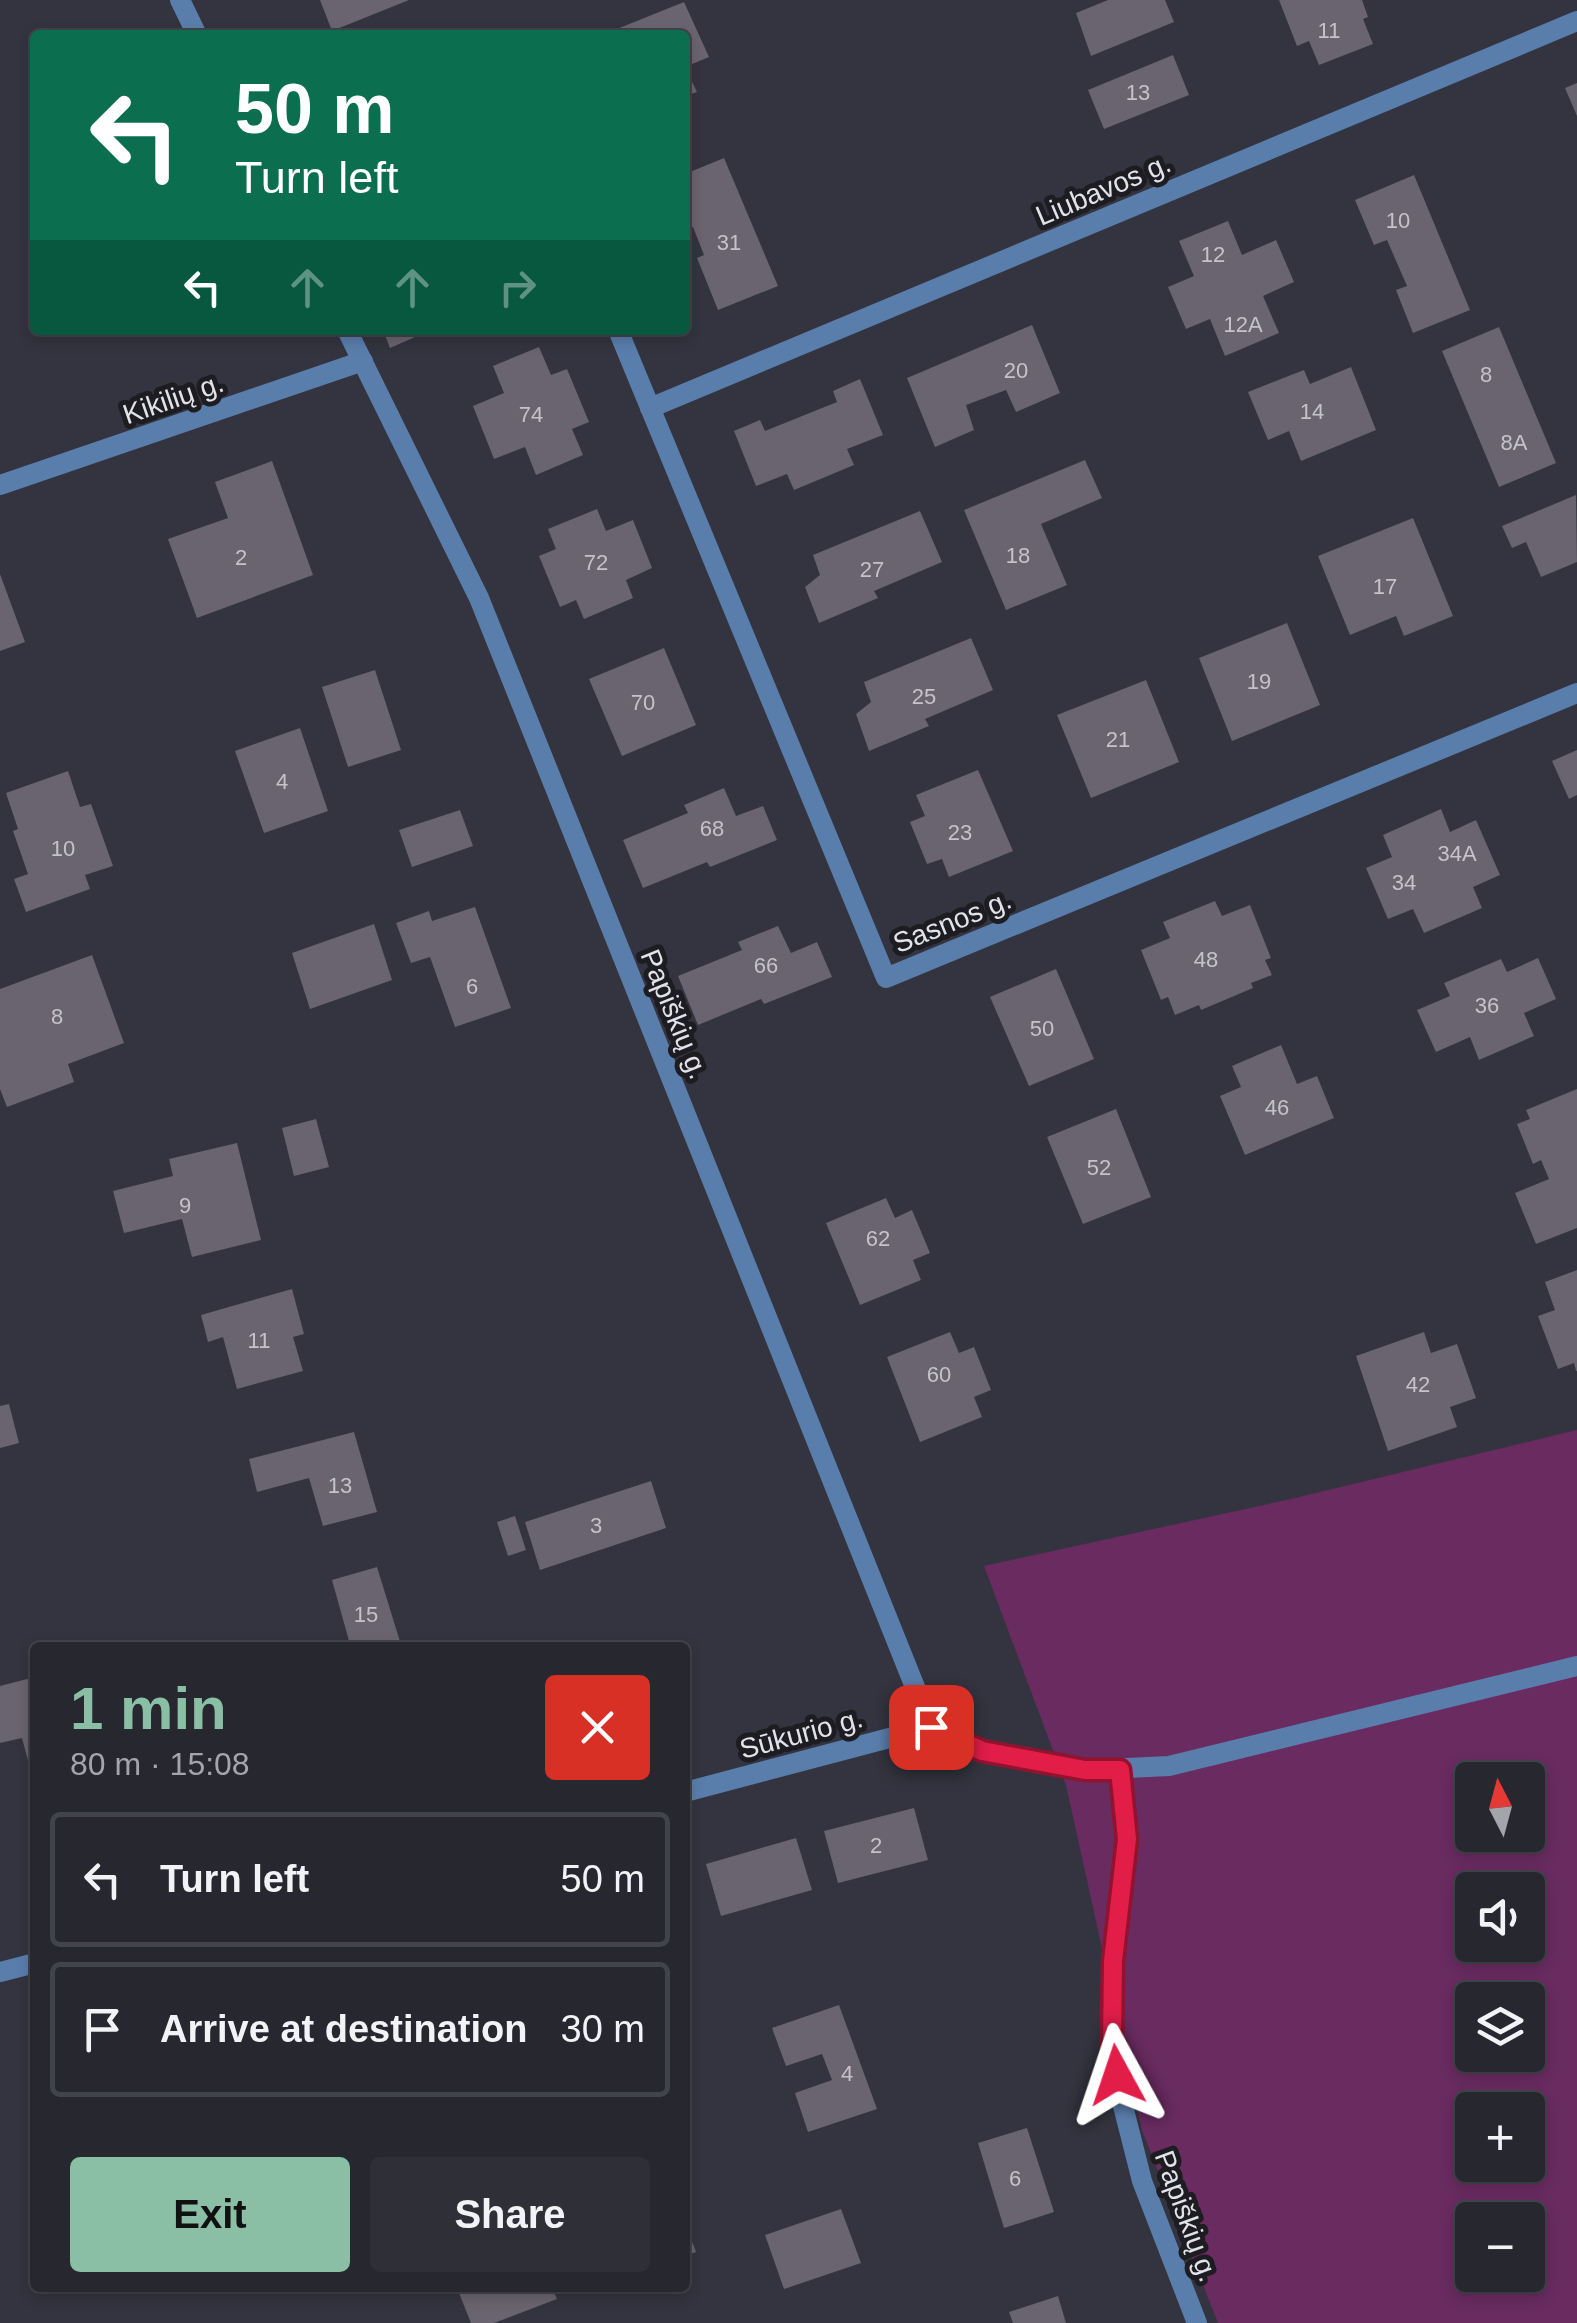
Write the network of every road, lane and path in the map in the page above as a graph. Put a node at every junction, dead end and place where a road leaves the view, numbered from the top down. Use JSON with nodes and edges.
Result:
{"nodes":[{"id":1,"x":180,"y":0,"type":"edge"},
{"id":2,"x":1577,"y":21,"type":"edge"},
{"id":3,"x":195,"y":30,"type":"edge"},
{"id":4,"x":350,"y":335,"type":"edge"},
{"id":5,"x":620,"y":335,"type":"edge"},
{"id":6,"x":363,"y":361,"type":"junction"},
{"id":7,"x":650,"y":408,"type":"junction"},
{"id":8,"x":0,"y":486,"type":"edge"},
{"id":9,"x":1577,"y":693,"type":"edge"},
{"id":10,"x":1577,"y":1666,"type":"edge"},
{"id":11,"x":931,"y":1727,"type":"junction"},
{"id":12,"x":1120,"y":1770,"type":"junction"},
{"id":13,"x":690,"y":1791,"type":"edge"},
{"id":14,"x":30,"y":1965,"type":"edge"},
{"id":15,"x":0,"y":1972,"type":"edge"},
{"id":16,"x":1197,"y":2323,"type":"edge"}],
"edges":[{"from":1,"to":3,"type":"street"},
{"from":2,"to":7,"type":"street","name":"Liubavos g."},
{"from":4,"to":6,"type":"street","name":"Papiškių g."},
{"from":5,"to":7,"type":"street","name":"Sasnos g."},
{"from":6,"to":8,"type":"street","name":"Kikilių g."},
{"from":6,"to":11,"type":"street","name":"Papiškių g."},
{"from":7,"to":9,"type":"street","name":"Sasnos g."},
{"from":10,"to":12,"type":"street"},
{"from":11,"to":12,"type":"street"},
{"from":11,"to":13,"type":"street","name":"Sūkurio g."},
{"from":12,"to":16,"type":"street","name":"Papiškių g."},
{"from":14,"to":15,"type":"street"}]}
